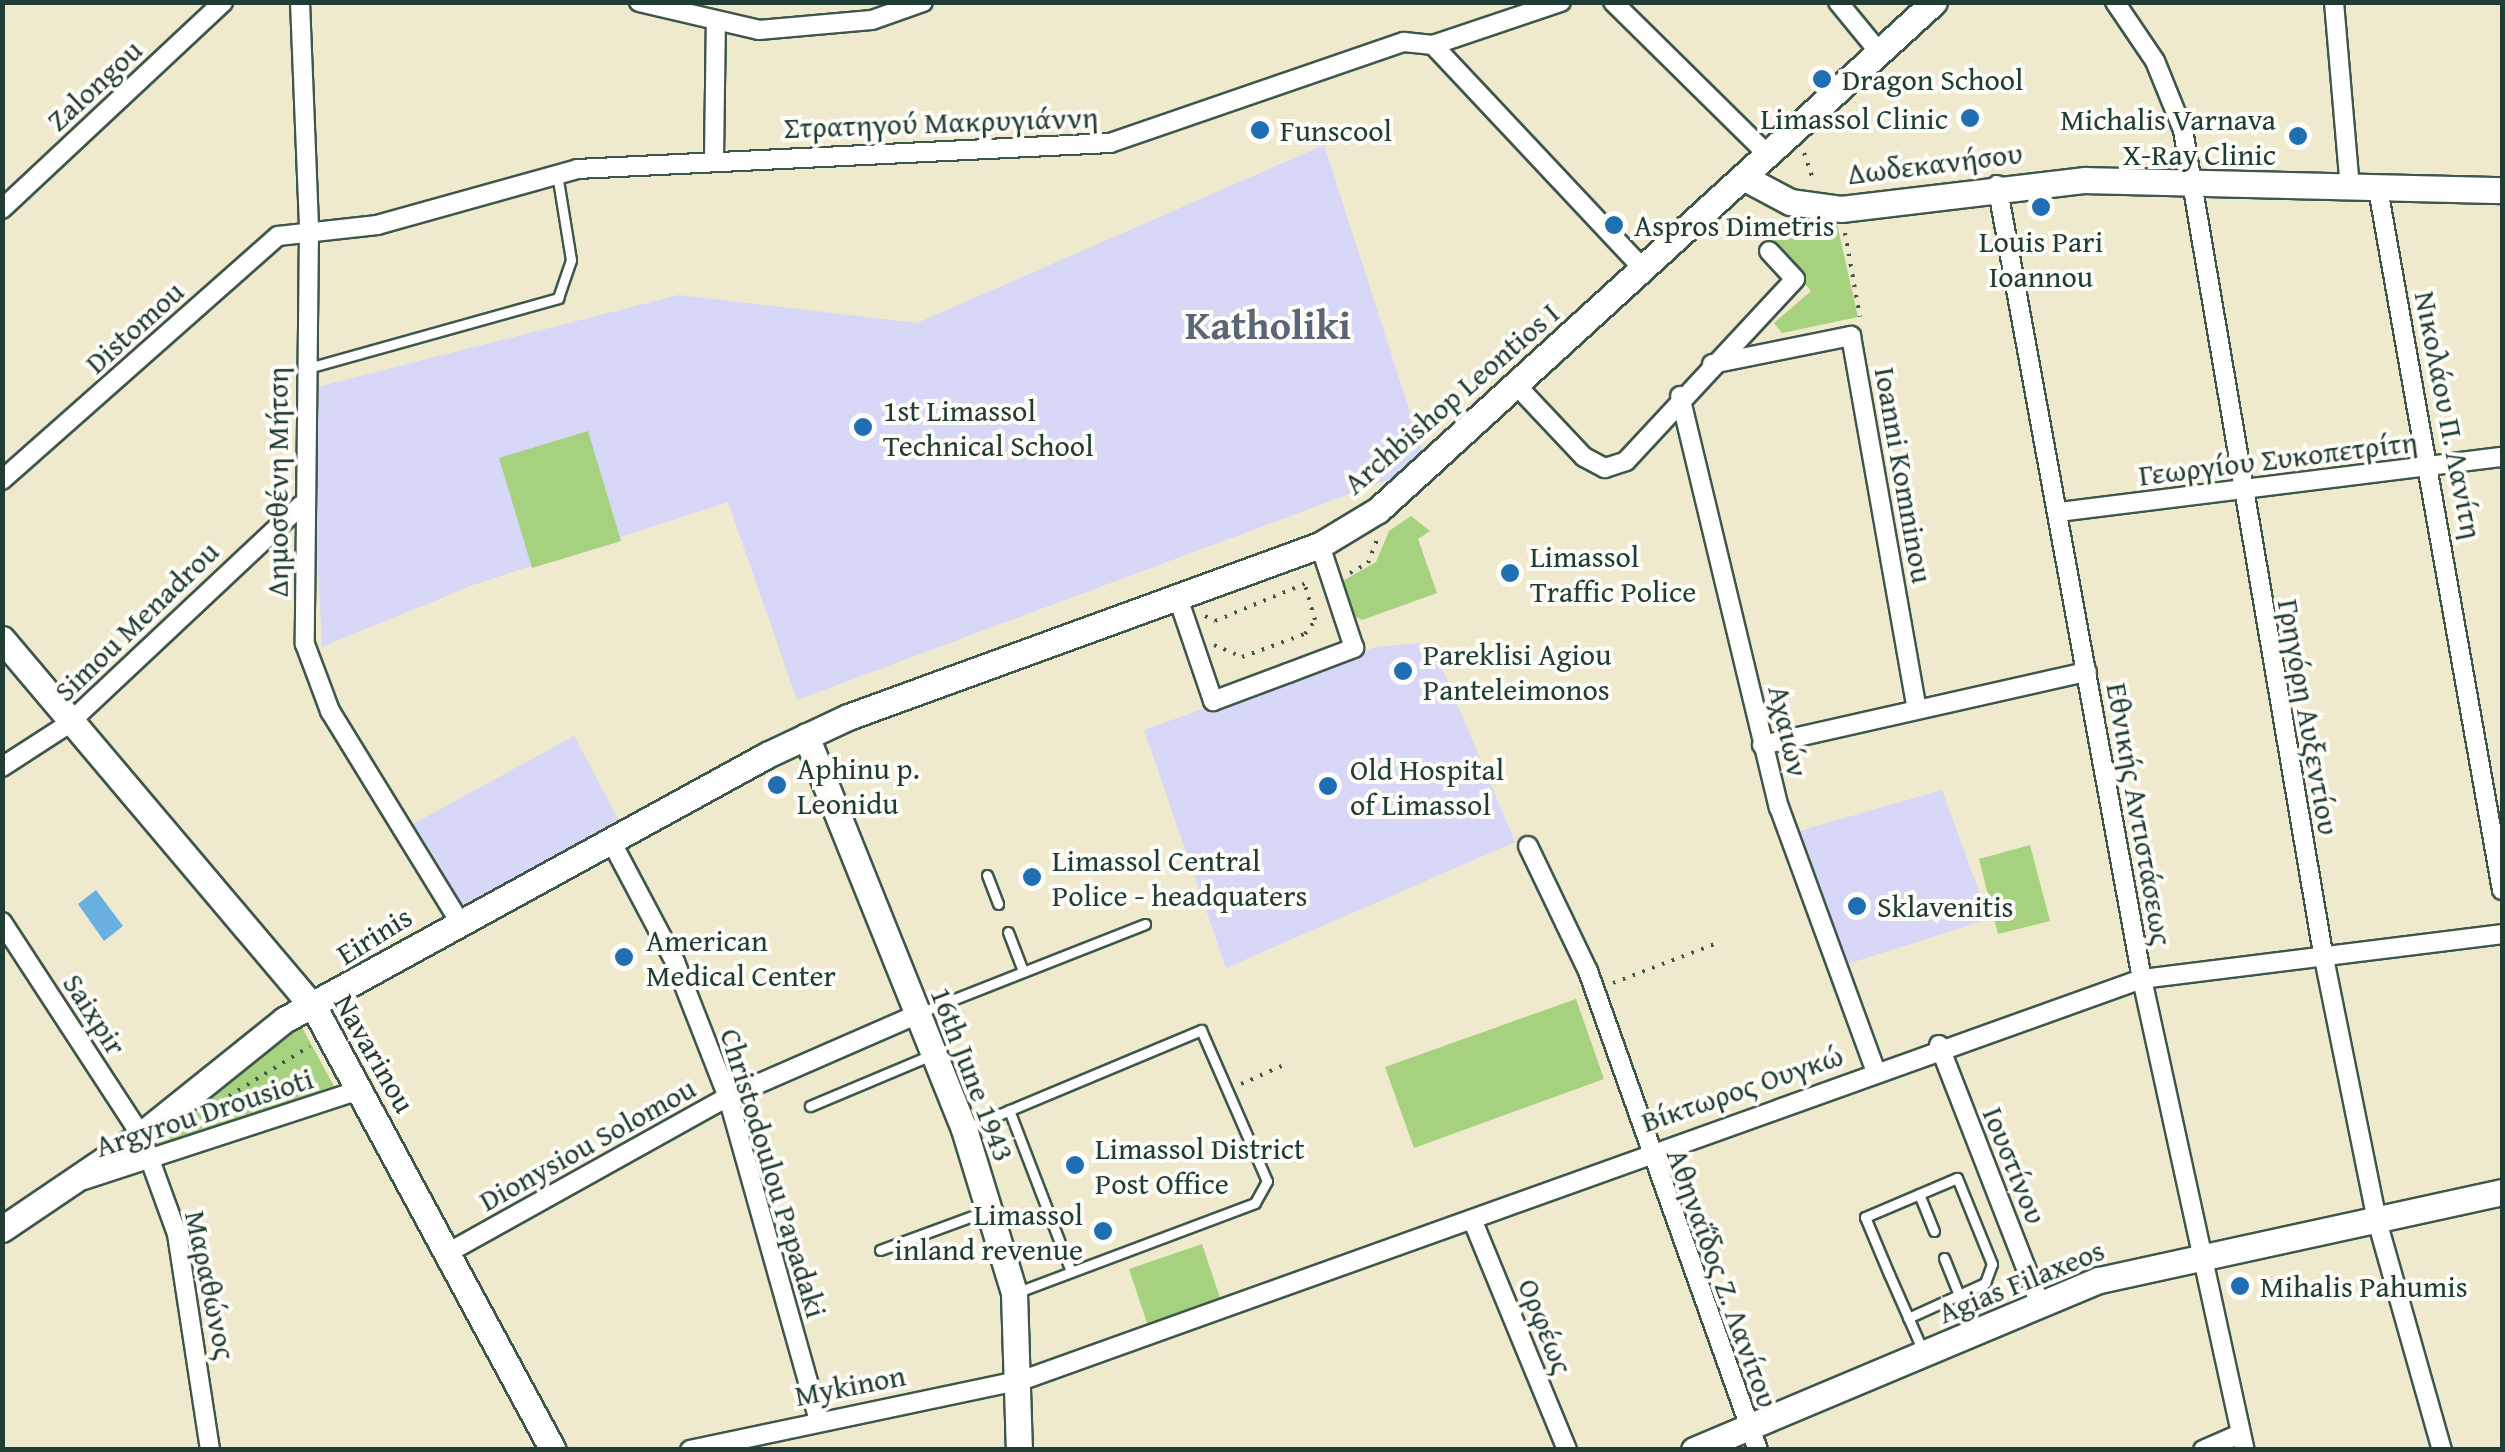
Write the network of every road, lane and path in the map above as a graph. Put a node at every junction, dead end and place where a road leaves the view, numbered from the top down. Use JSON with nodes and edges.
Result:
{"nodes":[{"id":1,"x":222,"y":2,"type":"edge"},
{"id":2,"x":300,"y":2,"type":"edge"},
{"id":3,"x":638,"y":2,"type":"edge"},
{"id":4,"x":720,"y":2,"type":"edge"},
{"id":5,"x":923,"y":2,"type":"edge"},
{"id":6,"x":1561,"y":2,"type":"edge"},
{"id":7,"x":1613,"y":2,"type":"edge"},
{"id":8,"x":1838,"y":2,"type":"edge"},
{"id":9,"x":1934,"y":2,"type":"edge"},
{"id":10,"x":2115,"y":2,"type":"edge"},
{"id":11,"x":2334,"y":2,"type":"edge"},
{"id":12,"x":696,"y":10,"type":"edge"},
{"id":13,"x":716,"y":23,"type":"junction"},
{"id":14,"x":1432,"y":45,"type":"junction"},
{"id":15,"x":1879,"y":52,"type":"junction"},
{"id":16,"x":1769,"y":156,"type":"junction"},
{"id":17,"x":714,"y":158,"type":"junction"},
{"id":18,"x":557,"y":174,"type":"junction"},
{"id":19,"x":1743,"y":178,"type":"junction"},
{"id":20,"x":2194,"y":180,"type":"junction"},
{"id":21,"x":1997,"y":185,"type":"junction"},
{"id":22,"x":2350,"y":188,"type":"junction"},
{"id":23,"x":2378,"y":188,"type":"junction"},
{"id":24,"x":2502,"y":190,"type":"edge"},
{"id":25,"x":2,"y":209,"type":"edge"},
{"id":26,"x":1841,"y":209,"type":"junction"},
{"id":27,"x":310,"y":230,"type":"junction"},
{"id":28,"x":1769,"y":251,"type":"dead end"},
{"id":29,"x":1644,"y":270,"type":"junction"},
{"id":30,"x":1851,"y":336,"type":"junction"},
{"id":31,"x":1712,"y":364,"type":"junction"},
{"id":32,"x":304,"y":369,"type":"junction"},
{"id":33,"x":1518,"y":387,"type":"junction"},
{"id":34,"x":1680,"y":396,"type":"junction"},
{"id":35,"x":2502,"y":457,"type":"edge"},
{"id":36,"x":2433,"y":467,"type":"junction"},
{"id":37,"x":2,"y":480,"type":"edge"},
{"id":38,"x":2241,"y":489,"type":"junction"},
{"id":39,"x":301,"y":505,"type":"junction"},
{"id":40,"x":2059,"y":512,"type":"junction"},
{"id":41,"x":1382,"y":526,"type":"dead end"},
{"id":42,"x":1320,"y":545,"type":"junction"},
{"id":43,"x":1339,"y":577,"type":"dead end"},
{"id":44,"x":1304,"y":582,"type":"dead end"},
{"id":45,"x":1178,"y":598,"type":"junction"},
{"id":46,"x":1205,"y":616,"type":"dead end"},
{"id":47,"x":1205,"y":625,"type":"dead end"},
{"id":48,"x":2,"y":640,"type":"edge"},
{"id":49,"x":1210,"y":641,"type":"dead end"},
{"id":50,"x":2087,"y":672,"type":"junction"},
{"id":51,"x":1916,"y":703,"type":"junction"},
{"id":52,"x":67,"y":725,"type":"junction"},
{"id":53,"x":806,"y":736,"type":"junction"},
{"id":54,"x":1762,"y":744,"type":"junction"},
{"id":55,"x":2,"y":768,"type":"edge"},
{"id":56,"x":611,"y":841,"type":"junction"},
{"id":57,"x":1528,"y":846,"type":"dead end"},
{"id":58,"x":987,"y":875,"type":"dead end"},
{"id":59,"x":2502,"y":890,"type":"edge"},
{"id":60,"x":998,"y":904,"type":"dead end"},
{"id":61,"x":459,"y":921,"type":"junction"},
{"id":62,"x":1144,"y":924,"type":"dead end"},
{"id":63,"x":4,"y":928,"type":"edge"},
{"id":64,"x":1008,"y":932,"type":"dead end"},
{"id":65,"x":2502,"y":934,"type":"edge"},
{"id":66,"x":1720,"y":942,"type":"dead end"},
{"id":67,"x":2323,"y":953,"type":"junction"},
{"id":68,"x":1022,"y":968,"type":"junction"},
{"id":69,"x":2142,"y":979,"type":"junction"},
{"id":70,"x":1594,"y":989,"type":"junction"},
{"id":71,"x":315,"y":1009,"type":"junction"},
{"id":72,"x":916,"y":1014,"type":"junction"},
{"id":73,"x":1939,"y":1045,"type":"junction"},
{"id":74,"x":932,"y":1054,"type":"junction"},
{"id":75,"x":1286,"y":1064,"type":"dead end"},
{"id":76,"x":1875,"y":1070,"type":"junction"},
{"id":77,"x":359,"y":1090,"type":"junction"},
{"id":78,"x":1228,"y":1090,"type":"junction"},
{"id":79,"x":728,"y":1097,"type":"junction"},
{"id":80,"x":810,"y":1106,"type":"dead end"},
{"id":81,"x":1009,"y":1110,"type":"junction"},
{"id":82,"x":964,"y":1129,"type":"junction"},
{"id":83,"x":141,"y":1135,"type":"junction"},
{"id":84,"x":1647,"y":1150,"type":"junction"},
{"id":85,"x":150,"y":1161,"type":"junction"},
{"id":86,"x":66,"y":1186,"type":"junction"},
{"id":87,"x":2502,"y":1192,"type":"edge"},
{"id":88,"x":1919,"y":1194,"type":"junction"},
{"id":89,"x":988,"y":1210,"type":"junction"},
{"id":90,"x":2376,"y":1218,"type":"junction"},
{"id":91,"x":1474,"y":1224,"type":"junction"},
{"id":92,"x":2,"y":1229,"type":"edge"},
{"id":93,"x":1934,"y":1231,"type":"dead end"},
{"id":94,"x":1888,"y":1235,"type":"dead end"},
{"id":95,"x":1875,"y":1241,"type":"junction"},
{"id":96,"x":880,"y":1250,"type":"dead end"},
{"id":97,"x":451,"y":1251,"type":"junction"},
{"id":98,"x":1944,"y":1258,"type":"dead end"},
{"id":99,"x":2198,"y":1259,"type":"junction"},
{"id":100,"x":1901,"y":1268,"type":"dead end"},
{"id":101,"x":1070,"y":1270,"type":"junction"},
{"id":102,"x":1889,"y":1274,"type":"junction"},
{"id":103,"x":1910,"y":1292,"type":"dead end"},
{"id":104,"x":1014,"y":1293,"type":"junction"},
{"id":105,"x":1959,"y":1295,"type":"junction"},
{"id":106,"x":1899,"y":1296,"type":"junction"},
{"id":107,"x":2041,"y":1306,"type":"junction"},
{"id":108,"x":1908,"y":1318,"type":"junction"},
{"id":109,"x":1925,"y":1355,"type":"junction"},
{"id":110,"x":1022,"y":1380,"type":"junction"},
{"id":111,"x":818,"y":1418,"type":"junction"},
{"id":112,"x":1753,"y":1438,"type":"edge"},
{"id":113,"x":2242,"y":1442,"type":"edge"},
{"id":114,"x":210,"y":1450,"type":"edge"},
{"id":115,"x":553,"y":1450,"type":"edge"},
{"id":116,"x":690,"y":1450,"type":"edge"},
{"id":117,"x":1019,"y":1450,"type":"edge"},
{"id":118,"x":1566,"y":1450,"type":"edge"},
{"id":119,"x":1694,"y":1450,"type":"edge"},
{"id":120,"x":2204,"y":1450,"type":"edge"},
{"id":121,"x":2442,"y":1450,"type":"edge"}],
"edges":[{"from":1,"to":25,"type":"street","name":"Zalongou"},
{"from":2,"to":27,"type":"street","name":"Δημοσθένη Μήτση"},
{"from":3,"to":12,"type":"street"},
{"from":4,"to":13,"type":"lane"},
{"from":5,"to":13,"type":"street"},
{"from":6,"to":14,"type":"street","name":"Στρατηγού Μακρυγιάννη"},
{"from":7,"to":16,"type":"street"},
{"from":8,"to":15,"type":"street"},
{"from":9,"to":15,"type":"main road","name":"Archbishop Leontios I"},
{"from":10,"to":20,"type":"street","name":"Γρηγόρη Αυξεντίου"},
{"from":11,"to":22,"type":"street"},
{"from":12,"to":13,"type":"street"},
{"from":13,"to":17,"type":"street"},
{"from":14,"to":17,"type":"street","name":"Στρατηγού Μακρυγιάννη"},
{"from":14,"to":29,"type":"street"},
{"from":15,"to":16,"type":"main road","name":"Archbishop Leontios I"},
{"from":16,"to":19,"type":"main road","name":"Archbishop Leontios I"},
{"from":17,"to":18,"type":"street","name":"Στρατηγού Μακρυγιάννη"},
{"from":18,"to":27,"type":"street","name":"Στρατηγού Μακρυγιάννη"},
{"from":18,"to":32,"type":"lane"},
{"from":19,"to":26,"type":"main road","name":"Δωδεκανήσου"},
{"from":19,"to":29,"type":"main road","name":"Archbishop Leontios I"},
{"from":20,"to":21,"type":"main road","name":"Δωδεκανήσου"},
{"from":20,"to":22,"type":"main road","name":"Δωδεκανήσου"},
{"from":20,"to":38,"type":"street","name":"Γρηγόρη Αυξεντίου"},
{"from":21,"to":26,"type":"main road","name":"Δωδεκανήσου"},
{"from":21,"to":40,"type":"street","name":"Εθνικής Αντιστάσεως"},
{"from":22,"to":23,"type":"main road","name":"Δωδεκανήσου"},
{"from":23,"to":24,"type":"main road","name":"Δωδεκανήσου"},
{"from":23,"to":36,"type":"street","name":"Νικολάου Π. Λανίτη"},
{"from":26,"to":30,"type":"path"},
{"from":27,"to":32,"type":"street","name":"Δημοσθένη Μήτση"},
{"from":27,"to":37,"type":"street","name":"Distomou"},
{"from":28,"to":31,"type":"street"},
{"from":29,"to":33,"type":"main road","name":"Archbishop Leontios I"},
{"from":30,"to":31,"type":"street","name":"Ioanni Komninou"},
{"from":30,"to":51,"type":"street","name":"Ioanni Komninou"},
{"from":31,"to":34,"type":"street"},
{"from":32,"to":39,"type":"street","name":"Δημοσθένη Μήτση"},
{"from":33,"to":34,"type":"street"},
{"from":33,"to":42,"type":"main road","name":"Archbishop Leontios I"},
{"from":34,"to":54,"type":"street","name":"Αχαιών"},
{"from":35,"to":36,"type":"street","name":"Γεωργίου Συκοπετρίτη"},
{"from":36,"to":38,"type":"street","name":"Γεωργίου Συκοπετρίτη"},
{"from":36,"to":59,"type":"street","name":"Νικολάου Π. Λανίτη"},
{"from":38,"to":40,"type":"street","name":"Γεωργίου Συκοπετρίτη"},
{"from":38,"to":67,"type":"street","name":"Γρηγόρη Αυξεντίου"},
{"from":39,"to":52,"type":"street","name":"Simou Menadrou"},
{"from":39,"to":61,"type":"street","name":"Δημοσθένη Μήτση"},
{"from":40,"to":50,"type":"street","name":"Εθνικής Αντιστάσεως"},
{"from":41,"to":43,"type":"path"},
{"from":42,"to":45,"type":"main road","name":"Archbishop Leontios I"},
{"from":42,"to":45,"type":"street"},
{"from":44,"to":49,"type":"path"},
{"from":45,"to":53,"type":"main road","name":"Archbishop Leontios I"},
{"from":46,"to":47,"type":"path"},
{"from":48,"to":52,"type":"main road","name":"Navarinou"},
{"from":50,"to":51,"type":"street"},
{"from":50,"to":69,"type":"street","name":"Εθνικής Αντιστάσεως"},
{"from":51,"to":54,"type":"street"},
{"from":52,"to":55,"type":"street","name":"Simou Menadrou"},
{"from":52,"to":71,"type":"main road","name":"Navarinou"},
{"from":53,"to":56,"type":"main road","name":"Eirinis"},
{"from":53,"to":72,"type":"main road","name":"16th June 1943"},
{"from":54,"to":76,"type":"street","name":"Αχαιών"},
{"from":56,"to":61,"type":"main road","name":"Eirinis"},
{"from":56,"to":79,"type":"street","name":"Christodoulou Papadaki"},
{"from":57,"to":70,"type":"street","name":"Αθηναΐδος Ζ. Λανίτου"},
{"from":58,"to":60,"type":"lane"},
{"from":61,"to":71,"type":"main road","name":"Eirinis"},
{"from":62,"to":68,"type":"lane"},
{"from":63,"to":83,"type":"street","name":"Saixpir"},
{"from":64,"to":68,"type":"lane"},
{"from":65,"to":67,"type":"street","name":"Βίκτωρος Ουγκώ"},
{"from":66,"to":70,"type":"path"},
{"from":67,"to":69,"type":"street","name":"Βίκτωρος Ουγκώ"},
{"from":67,"to":90,"type":"street","name":"Γρηγόρη Αυξεντίου"},
{"from":68,"to":72,"type":"lane"},
{"from":69,"to":73,"type":"street","name":"Βίκτωρος Ουγκώ"},
{"from":69,"to":99,"type":"street","name":"Εθνικής Αντιστάσεως"},
{"from":70,"to":84,"type":"street","name":"Αθηναΐδος Ζ. Λανίτου"},
{"from":71,"to":77,"type":"main road","name":"Navarinou"},
{"from":71,"to":83,"type":"main road","name":"Eirinis"},
{"from":72,"to":74,"type":"main road","name":"16th June 1943"},
{"from":72,"to":79,"type":"street","name":"Dionysiou Solomou"},
{"from":73,"to":76,"type":"street","name":"Βίκτωρος Ουγκώ"},
{"from":73,"to":107,"type":"street","name":"Ιουστίνου"},
{"from":74,"to":80,"type":"lane"},
{"from":74,"to":82,"type":"main road","name":"16th June 1943"},
{"from":75,"to":78,"type":"path"},
{"from":76,"to":84,"type":"street","name":"Βίκτωρος Ουγκώ"},
{"from":77,"to":85,"type":"street","name":"Argyrou Drousioti"},
{"from":77,"to":97,"type":"main road","name":"Navarinou"},
{"from":78,"to":81,"type":"lane"},
{"from":78,"to":101,"type":"lane"},
{"from":79,"to":97,"type":"street","name":"Dionysiou Solomou"},
{"from":79,"to":111,"type":"street","name":"Christodoulou Papadaki"},
{"from":81,"to":82,"type":"lane"},
{"from":81,"to":101,"type":"lane"},
{"from":82,"to":89,"type":"main road","name":"16th June 1943"},
{"from":83,"to":85,"type":"street","name":"Μαραθώνος"},
{"from":83,"to":86,"type":"main road","name":"Eirinis"},
{"from":84,"to":91,"type":"street","name":"Βίκτωρος Ουγκώ"},
{"from":84,"to":112,"type":"street","name":"Αθηναΐδος Ζ. Λανίτου"},
{"from":85,"to":86,"type":"street","name":"Argyrou Drousioti"},
{"from":85,"to":114,"type":"street","name":"Μαραθώνος"},
{"from":86,"to":92,"type":"main road","name":"Eirinis"},
{"from":87,"to":90,"type":"main road","name":"Agias Filaxeos"},
{"from":88,"to":93,"type":"lane"},
{"from":88,"to":95,"type":"lane"},
{"from":88,"to":105,"type":"lane"},
{"from":89,"to":96,"type":"lane"},
{"from":89,"to":104,"type":"main road","name":"16th June 1943"},
{"from":90,"to":99,"type":"main road","name":"Agias Filaxeos"},
{"from":90,"to":121,"type":"street","name":"Γρηγόρη Αυξεντίου"},
{"from":91,"to":110,"type":"street","name":"Βίκτωρος Ουγκώ"},
{"from":91,"to":118,"type":"street","name":"Ορφέως"},
{"from":94,"to":95,"type":"lane"},
{"from":95,"to":102,"type":"lane"},
{"from":97,"to":115,"type":"main road","name":"Navarinou"},
{"from":98,"to":105,"type":"lane"},
{"from":99,"to":107,"type":"main road","name":"Agias Filaxeos"},
{"from":99,"to":113,"type":"street","name":"Εθνικής Αντιστάσεως"},
{"from":100,"to":102,"type":"lane"},
{"from":101,"to":104,"type":"lane"},
{"from":102,"to":106,"type":"lane"},
{"from":103,"to":106,"type":"lane"},
{"from":104,"to":110,"type":"main road","name":"16th June 1943"},
{"from":105,"to":108,"type":"lane"},
{"from":106,"to":108,"type":"lane"},
{"from":107,"to":109,"type":"main road","name":"Agias Filaxeos"},
{"from":108,"to":109,"type":"lane"},
{"from":109,"to":112,"type":"main road","name":"Agias Filaxeos"},
{"from":110,"to":111,"type":"street","name":"Mykinon"},
{"from":110,"to":117,"type":"main road","name":"16th June 1943"},
{"from":111,"to":116,"type":"street","name":"Mykinon"},
{"from":112,"to":119,"type":"main road","name":"Agias Filaxeos"},
{"from":113,"to":120,"type":"street"}]}
